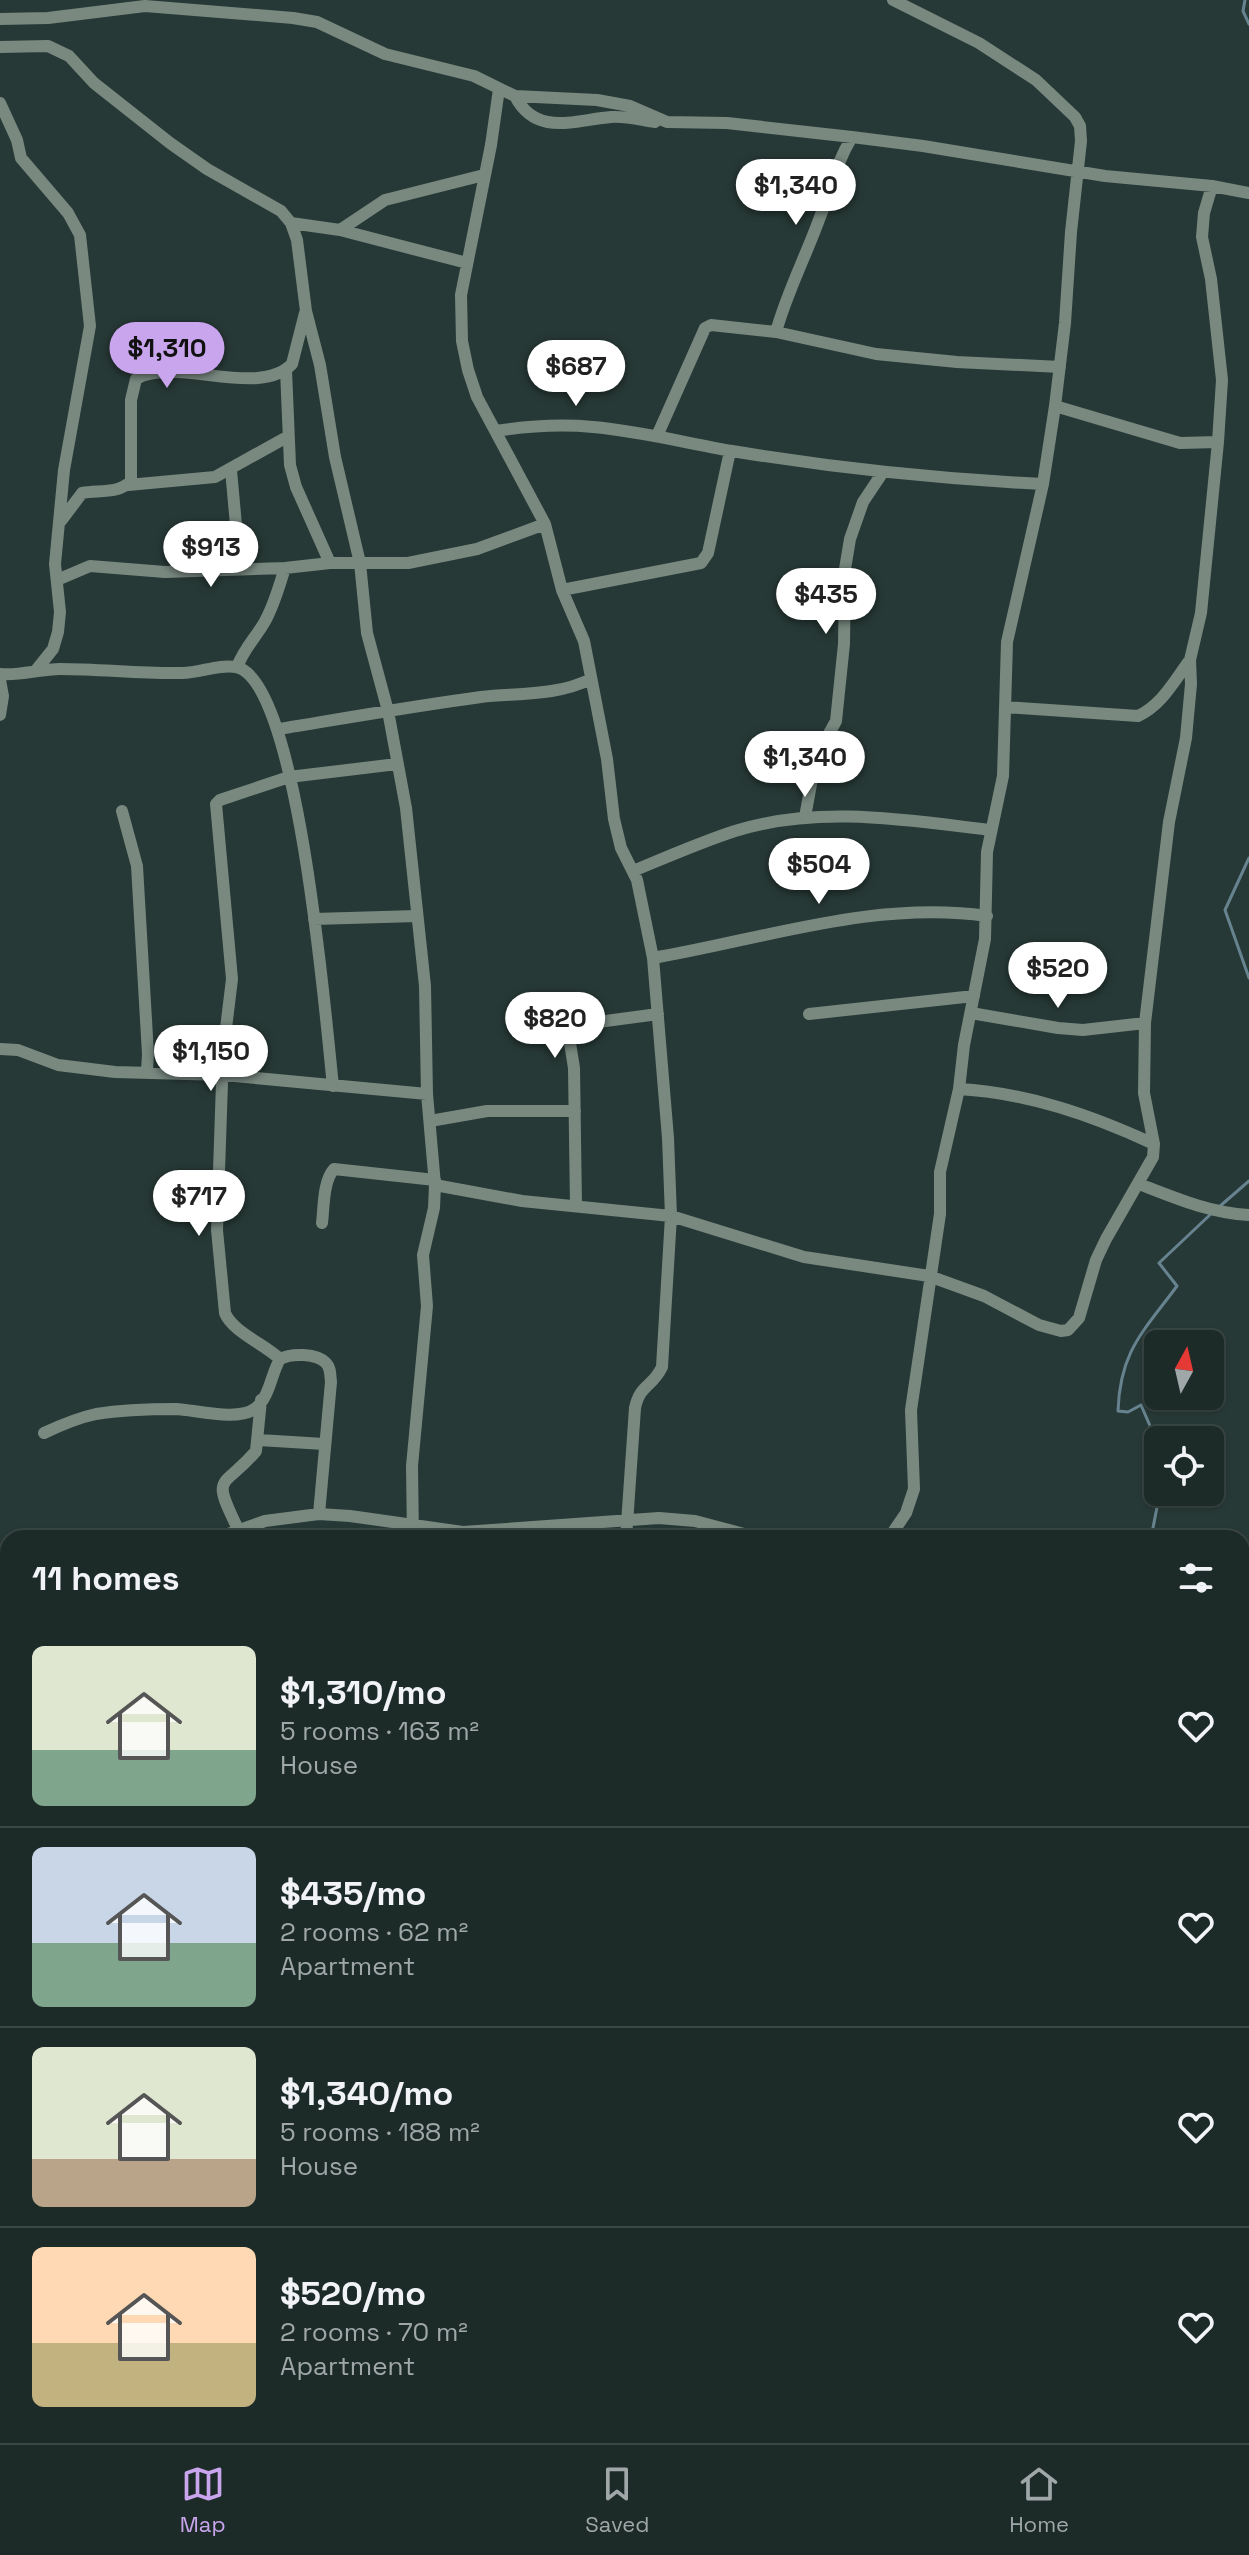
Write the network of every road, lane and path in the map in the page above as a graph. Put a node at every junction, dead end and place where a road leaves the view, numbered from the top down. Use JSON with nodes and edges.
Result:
{"nodes":[{"id":1,"x":893,"y":0,"type":"edge"},
{"id":2,"x":0,"y":19,"type":"edge"},
{"id":3,"x":0,"y":47,"type":"edge"},
{"id":4,"x":499,"y":89,"type":"junction"},
{"id":5,"x":515,"y":96,"type":"junction"},
{"id":6,"x":0,"y":103,"type":"edge"},
{"id":7,"x":655,"y":122,"type":"dead end"},
{"id":8,"x":852,"y":137,"type":"junction"},
{"id":9,"x":1080,"y":171,"type":"junction"},
{"id":10,"x":484,"y":175,"type":"junction"},
{"id":11,"x":1212,"y":186,"type":"junction"},
{"id":12,"x":1249,"y":193,"type":"edge"},
{"id":13,"x":291,"y":223,"type":"junction"},
{"id":14,"x":340,"y":230,"type":"junction"},
{"id":15,"x":467,"y":263,"type":"junction"},
{"id":16,"x":306,"y":311,"type":"junction"},
{"id":17,"x":776,"y":332,"type":"junction"},
{"id":18,"x":1060,"y":367,"type":"junction"},
{"id":19,"x":286,"y":370,"type":"junction"},
{"id":20,"x":1055,"y":406,"type":"junction"},
{"id":21,"x":496,"y":431,"type":"junction"},
{"id":22,"x":657,"y":436,"type":"junction"},
{"id":23,"x":287,"y":437,"type":"junction"},
{"id":24,"x":1218,"y":442,"type":"junction"},
{"id":25,"x":730,"y":451,"type":"junction"},
{"id":26,"x":231,"y":470,"type":"junction"},
{"id":27,"x":883,"y":472,"type":"junction"},
{"id":28,"x":1043,"y":484,"type":"junction"},
{"id":29,"x":128,"y":485,"type":"junction"},
{"id":30,"x":59,"y":524,"type":"junction"},
{"id":31,"x":545,"y":524,"type":"junction"},
{"id":32,"x":330,"y":563,"type":"junction"},
{"id":33,"x":360,"y":563,"type":"junction"},
{"id":34,"x":285,"y":568,"type":"junction"},
{"id":35,"x":240,"y":569,"type":"junction"},
{"id":36,"x":57,"y":580,"type":"junction"},
{"id":37,"x":562,"y":590,"type":"junction"},
{"id":38,"x":1190,"y":660,"type":"junction"},
{"id":39,"x":237,"y":667,"type":"junction"},
{"id":40,"x":37,"y":669,"type":"junction"},
{"id":41,"x":0,"y":677,"type":"edge"},
{"id":42,"x":591,"y":679,"type":"junction"},
{"id":43,"x":1006,"y":707,"type":"junction"},
{"id":44,"x":388,"y":711,"type":"junction"},
{"id":45,"x":0,"y":715,"type":"edge"},
{"id":46,"x":279,"y":729,"type":"junction"},
{"id":47,"x":397,"y":764,"type":"junction"},
{"id":48,"x":289,"y":777,"type":"junction"},
{"id":49,"x":122,"y":811,"type":"dead end"},
{"id":50,"x":805,"y":817,"type":"junction"},
{"id":51,"x":990,"y":830,"type":"junction"},
{"id":52,"x":633,"y":871,"type":"junction"},
{"id":53,"x":417,"y":916,"type":"junction"},
{"id":54,"x":987,"y":916,"type":"junction"},
{"id":55,"x":314,"y":919,"type":"junction"},
{"id":56,"x":653,"y":958,"type":"junction"},
{"id":57,"x":974,"y":996,"type":"junction"},
{"id":58,"x":971,"y":1013,"type":"junction"},
{"id":59,"x":658,"y":1014,"type":"junction"},
{"id":60,"x":809,"y":1014,"type":"dead end"},
{"id":61,"x":1145,"y":1023,"type":"junction"},
{"id":62,"x":0,"y":1049,"type":"edge"},
{"id":63,"x":147,"y":1071,"type":"junction"},
{"id":64,"x":223,"y":1075,"type":"junction"},
{"id":65,"x":333,"y":1086,"type":"junction"},
{"id":66,"x":959,"y":1089,"type":"junction"},
{"id":67,"x":427,"y":1094,"type":"junction"},
{"id":68,"x":575,"y":1111,"type":"junction"},
{"id":69,"x":430,"y":1121,"type":"junction"},
{"id":70,"x":1154,"y":1144,"type":"junction"},
{"id":71,"x":435,"y":1183,"type":"junction"},
{"id":72,"x":1139,"y":1184,"type":"junction"},
{"id":73,"x":576,"y":1206,"type":"junction"},
{"id":74,"x":1249,"y":1215,"type":"edge"},
{"id":75,"x":671,"y":1216,"type":"junction"},
{"id":76,"x":322,"y":1223,"type":"dead end"},
{"id":77,"x":929,"y":1276,"type":"junction"},
{"id":78,"x":280,"y":1359,"type":"junction"},
{"id":79,"x":261,"y":1400,"type":"junction"},
{"id":80,"x":44,"y":1433,"type":"dead end"},
{"id":81,"x":259,"y":1440,"type":"junction"},
{"id":82,"x":324,"y":1444,"type":"junction"},
{"id":83,"x":319,"y":1514,"type":"junction"},
{"id":84,"x":626,"y":1519,"type":"junction"},
{"id":85,"x":238,"y":1529,"type":"joint"},
{"id":86,"x":405,"y":1530,"type":"edge"},
{"id":87,"x":413,"y":1530,"type":"edge"},
{"id":88,"x":507,"y":1530,"type":"edge"},
{"id":89,"x":626,"y":1530,"type":"edge"},
{"id":90,"x":729,"y":1530,"type":"edge"},
{"id":91,"x":894,"y":1530,"type":"edge"}],
"edges":[{"from":1,"to":9,"type":"street"},
{"from":2,"to":4,"type":"street"},
{"from":3,"to":13,"type":"street"},
{"from":4,"to":5,"type":"street"},
{"from":4,"to":10,"type":"street"},
{"from":5,"to":7,"type":"street"},
{"from":5,"to":8,"type":"street"},
{"from":6,"to":30,"type":"street"},
{"from":8,"to":9,"type":"street"},
{"from":8,"to":17,"type":"street"},
{"from":9,"to":11,"type":"street"},
{"from":9,"to":18,"type":"street"},
{"from":10,"to":14,"type":"street"},
{"from":10,"to":15,"type":"street"},
{"from":11,"to":12,"type":"street"},
{"from":11,"to":24,"type":"street"},
{"from":13,"to":14,"type":"street"},
{"from":13,"to":16,"type":"street"},
{"from":14,"to":15,"type":"street"},
{"from":15,"to":21,"type":"street"},
{"from":16,"to":19,"type":"street"},
{"from":16,"to":33,"type":"street"},
{"from":17,"to":18,"type":"street"},
{"from":17,"to":22,"type":"street"},
{"from":18,"to":20,"type":"street"},
{"from":19,"to":23,"type":"street"},
{"from":19,"to":29,"type":"street"},
{"from":20,"to":24,"type":"street"},
{"from":20,"to":28,"type":"street"},
{"from":21,"to":22,"type":"street"},
{"from":21,"to":31,"type":"street"},
{"from":22,"to":25,"type":"street"},
{"from":23,"to":26,"type":"street"},
{"from":23,"to":32,"type":"street"},
{"from":24,"to":38,"type":"street"},
{"from":25,"to":27,"type":"street"},
{"from":25,"to":37,"type":"street"},
{"from":26,"to":29,"type":"street"},
{"from":26,"to":35,"type":"street"},
{"from":27,"to":28,"type":"street"},
{"from":27,"to":50,"type":"street"},
{"from":28,"to":43,"type":"street"},
{"from":29,"to":30,"type":"street"},
{"from":30,"to":36,"type":"street"},
{"from":31,"to":33,"type":"street"},
{"from":31,"to":37,"type":"street"},
{"from":32,"to":33,"type":"street"},
{"from":32,"to":34,"type":"street"},
{"from":33,"to":44,"type":"street"},
{"from":34,"to":35,"type":"street"},
{"from":34,"to":39,"type":"street"},
{"from":35,"to":36,"type":"street"},
{"from":36,"to":40,"type":"street"},
{"from":37,"to":42,"type":"street"},
{"from":38,"to":43,"type":"street"},
{"from":38,"to":61,"type":"street"},
{"from":39,"to":40,"type":"street"},
{"from":39,"to":46,"type":"street"},
{"from":40,"to":41,"type":"street"},
{"from":41,"to":45,"type":"street"},
{"from":42,"to":44,"type":"street"},
{"from":42,"to":52,"type":"street"},
{"from":43,"to":51,"type":"street"},
{"from":44,"to":46,"type":"street"},
{"from":44,"to":47,"type":"street"},
{"from":46,"to":48,"type":"street"},
{"from":47,"to":48,"type":"street"},
{"from":47,"to":53,"type":"street"},
{"from":48,"to":55,"type":"street"},
{"from":48,"to":64,"type":"street"},
{"from":49,"to":63,"type":"street"},
{"from":50,"to":51,"type":"street"},
{"from":50,"to":52,"type":"street"},
{"from":51,"to":54,"type":"street"},
{"from":52,"to":56,"type":"street"},
{"from":53,"to":55,"type":"street"},
{"from":53,"to":67,"type":"street"},
{"from":54,"to":56,"type":"street"},
{"from":54,"to":57,"type":"street"},
{"from":55,"to":65,"type":"street"},
{"from":56,"to":59,"type":"street"},
{"from":57,"to":58,"type":"street"},
{"from":57,"to":60,"type":"street"},
{"from":58,"to":61,"type":"street"},
{"from":58,"to":66,"type":"street"},
{"from":59,"to":68,"type":"street"},
{"from":59,"to":75,"type":"street"},
{"from":61,"to":70,"type":"street"},
{"from":62,"to":63,"type":"street"},
{"from":63,"to":64,"type":"street"},
{"from":64,"to":65,"type":"street"},
{"from":64,"to":78,"type":"street"},
{"from":65,"to":67,"type":"street"},
{"from":66,"to":70,"type":"street"},
{"from":66,"to":77,"type":"street"},
{"from":67,"to":69,"type":"street"},
{"from":68,"to":69,"type":"street"},
{"from":68,"to":73,"type":"street"},
{"from":69,"to":71,"type":"street"},
{"from":70,"to":72,"type":"street"},
{"from":71,"to":73,"type":"street"},
{"from":71,"to":76,"type":"street"},
{"from":71,"to":87,"type":"street"},
{"from":72,"to":74,"type":"street"},
{"from":72,"to":77,"type":"street"},
{"from":73,"to":75,"type":"street"},
{"from":75,"to":77,"type":"street"},
{"from":75,"to":84,"type":"street"},
{"from":77,"to":91,"type":"street"},
{"from":78,"to":79,"type":"street"},
{"from":78,"to":82,"type":"street"},
{"from":79,"to":80,"type":"street"},
{"from":79,"to":81,"type":"street"},
{"from":81,"to":82,"type":"street"},
{"from":81,"to":85,"type":"street"},
{"from":82,"to":83,"type":"street"},
{"from":83,"to":85,"type":"street"},
{"from":83,"to":86,"type":"street"},
{"from":84,"to":88,"type":"street"},
{"from":84,"to":89,"type":"street"},
{"from":84,"to":90,"type":"street"}]}
